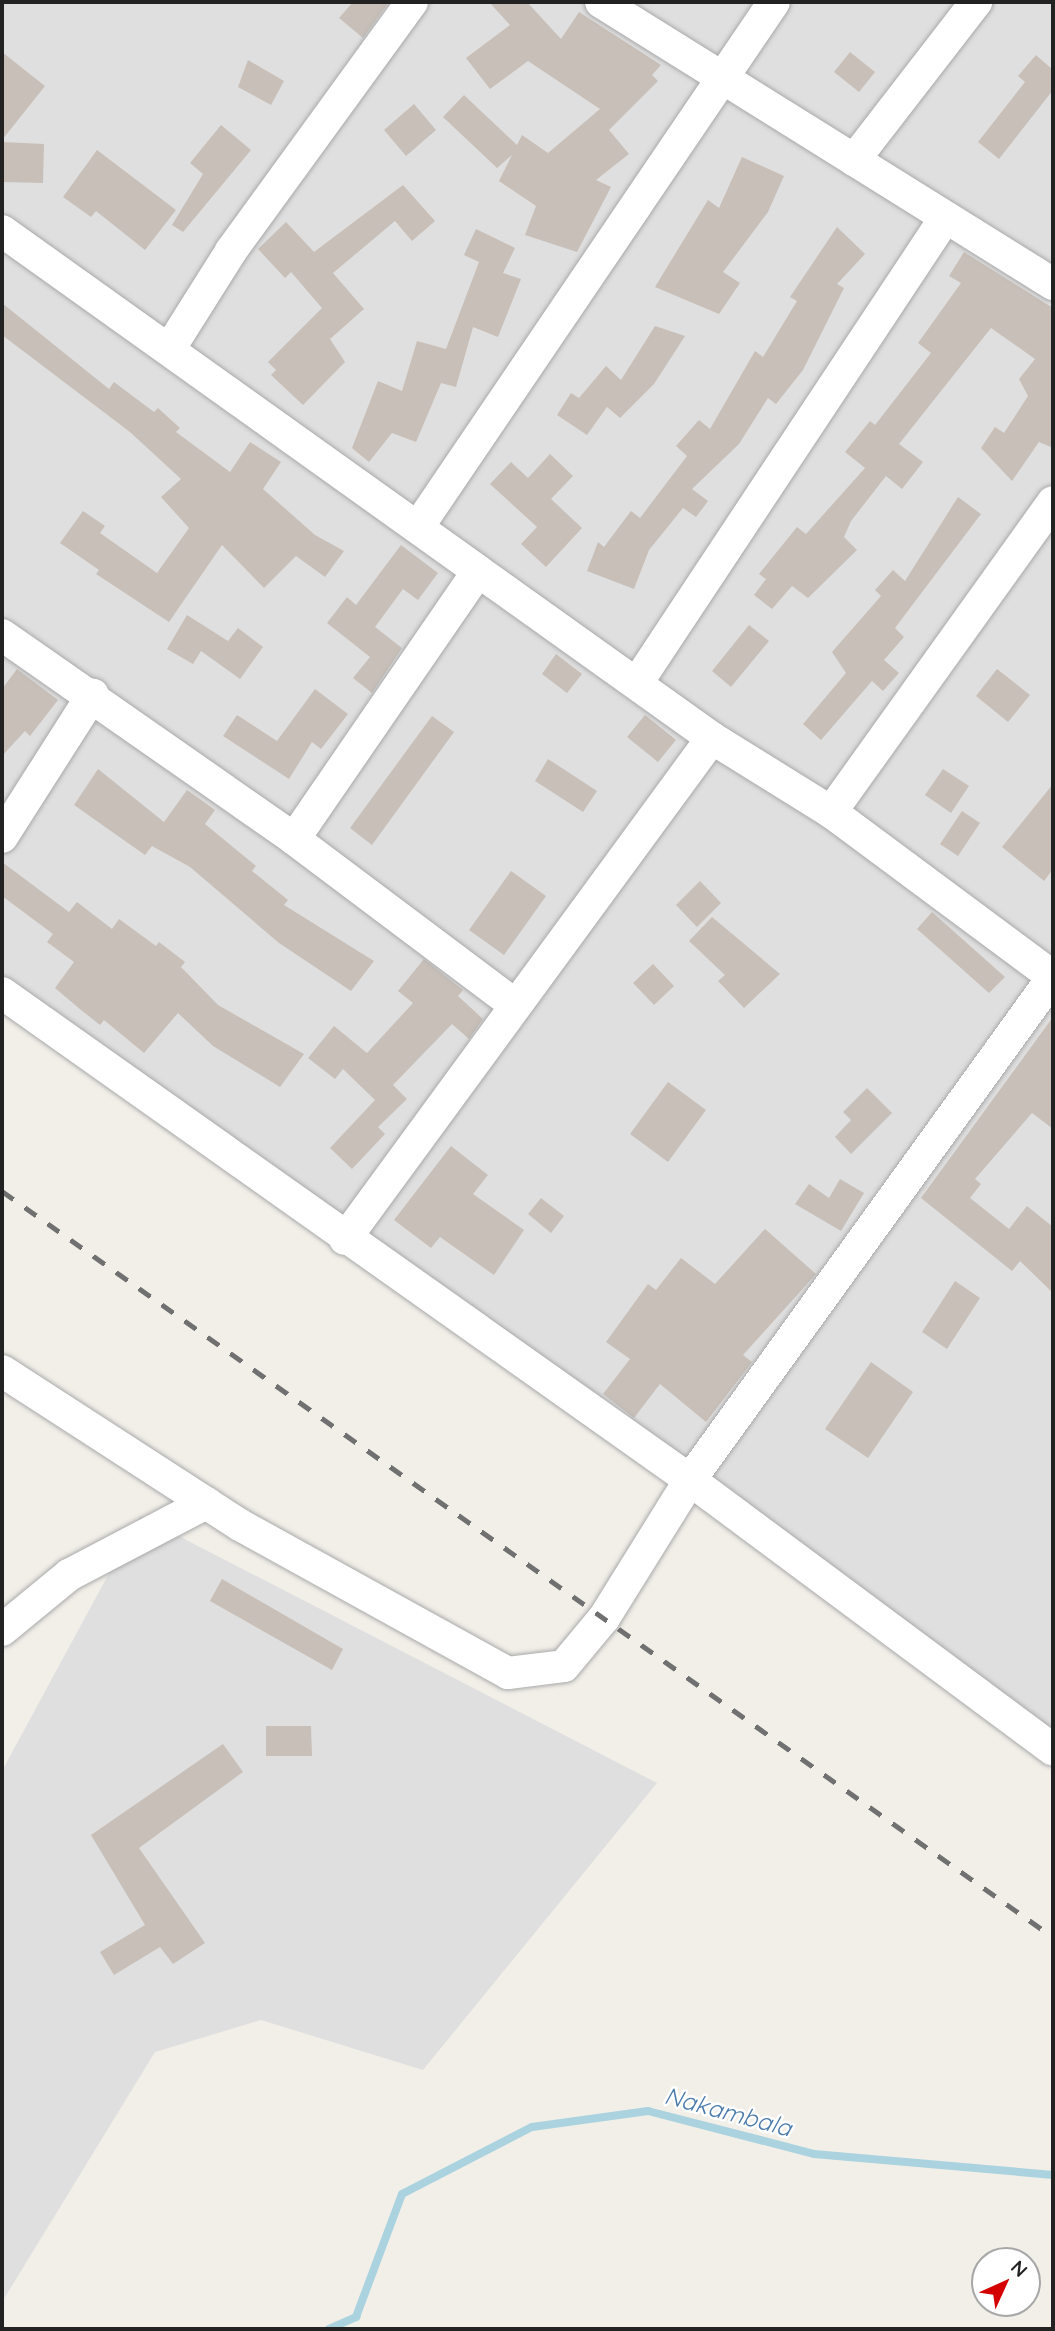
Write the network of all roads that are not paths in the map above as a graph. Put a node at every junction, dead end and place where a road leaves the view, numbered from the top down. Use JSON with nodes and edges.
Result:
{"nodes":[{"id":1,"x":412,"y":2,"type":"edge"},
{"id":2,"x":601,"y":2,"type":"edge"},
{"id":3,"x":774,"y":2,"type":"edge"},
{"id":4,"x":976,"y":2,"type":"edge"},
{"id":5,"x":723,"y":75,"type":"junction"},
{"id":6,"x":854,"y":160,"type":"junction"},
{"id":7,"x":945,"y":218,"type":"junction"},
{"id":8,"x":2,"y":231,"type":"edge"},
{"id":9,"x":1053,"y":284,"type":"edge"},
{"id":10,"x":170,"y":348,"type":"junction"},
{"id":11,"x":1053,"y":502,"type":"edge"},
{"id":12,"x":418,"y":527,"type":"junction"},
{"id":13,"x":478,"y":570,"type":"junction"},
{"id":14,"x":2,"y":635,"type":"edge"},
{"id":15,"x":637,"y":683,"type":"junction"},
{"id":16,"x":93,"y":694,"type":"junction"},
{"id":17,"x":712,"y":738,"type":"junction"},
{"id":18,"x":831,"y":811,"type":"junction"},
{"id":19,"x":2,"y":837,"type":"edge"},
{"id":20,"x":293,"y":839,"type":"junction"},
{"id":21,"x":1053,"y":977,"type":"edge"},
{"id":22,"x":2,"y":993,"type":"edge"},
{"id":23,"x":514,"y":1004,"type":"junction"},
{"id":24,"x":345,"y":1239,"type":"junction"},
{"id":25,"x":2,"y":1371,"type":"edge"},
{"id":26,"x":690,"y":1480,"type":"junction"},
{"id":27,"x":206,"y":1503,"type":"junction"},
{"id":28,"x":2,"y":1630,"type":"edge"},
{"id":29,"x":1053,"y":1750,"type":"edge"}],
"edges":[{"from":1,"to":10,"type":"street"},
{"from":2,"to":5,"type":"street"},
{"from":3,"to":5,"type":"street"},
{"from":4,"to":6,"type":"street"},
{"from":5,"to":6,"type":"street"},
{"from":5,"to":12,"type":"street"},
{"from":6,"to":7,"type":"street"},
{"from":7,"to":9,"type":"street"},
{"from":7,"to":15,"type":"street"},
{"from":8,"to":10,"type":"street"},
{"from":10,"to":12,"type":"street"},
{"from":11,"to":18,"type":"street"},
{"from":12,"to":13,"type":"street"},
{"from":13,"to":15,"type":"street"},
{"from":13,"to":20,"type":"street"},
{"from":14,"to":16,"type":"street"},
{"from":15,"to":17,"type":"street"},
{"from":16,"to":19,"type":"street"},
{"from":16,"to":20,"type":"street"},
{"from":17,"to":18,"type":"street"},
{"from":17,"to":23,"type":"street"},
{"from":18,"to":21,"type":"street"},
{"from":20,"to":23,"type":"street"},
{"from":21,"to":26,"type":"street"},
{"from":22,"to":24,"type":"street"},
{"from":23,"to":24,"type":"street"},
{"from":24,"to":26,"type":"street"},
{"from":25,"to":27,"type":"street"},
{"from":26,"to":27,"type":"street"},
{"from":26,"to":29,"type":"street"},
{"from":27,"to":28,"type":"street"}]}
